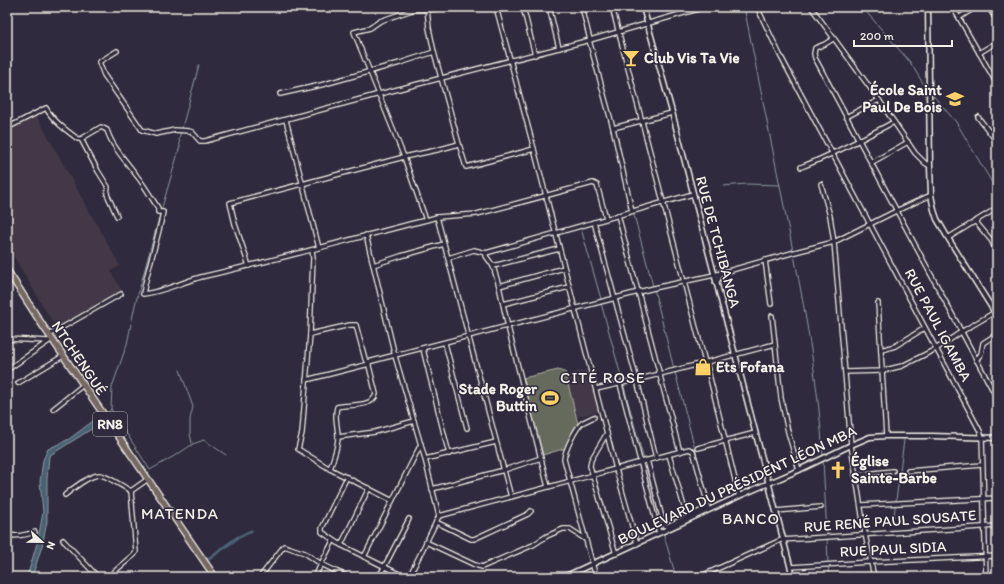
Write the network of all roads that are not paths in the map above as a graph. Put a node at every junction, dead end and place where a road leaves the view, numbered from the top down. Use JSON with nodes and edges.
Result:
{"nodes":[{"id":1,"x":442,"y":7,"type":"edge"},
{"id":2,"x":496,"y":7,"type":"edge"},
{"id":3,"x":523,"y":7,"type":"edge"},
{"id":4,"x":549,"y":7,"type":"edge"},
{"id":5,"x":582,"y":7,"type":"edge"},
{"id":6,"x":612,"y":7,"type":"edge"},
{"id":7,"x":643,"y":7,"type":"edge"},
{"id":8,"x":705,"y":7,"type":"edge"},
{"id":9,"x":757,"y":7,"type":"edge"},
{"id":10,"x":811,"y":7,"type":"edge"},
{"id":11,"x":928,"y":7,"type":"edge"},
{"id":12,"x":976,"y":7,"type":"edge"},
{"id":13,"x":989,"y":7,"type":"edge"},
{"id":14,"x":426,"y":9,"type":"junction"},
{"id":15,"x":955,"y":11,"type":"dead end"},
{"id":16,"x":960,"y":17,"type":"junction"},
{"id":17,"x":997,"y":20,"type":"edge"},
{"id":18,"x":647,"y":24,"type":"junction"},
{"id":19,"x":618,"y":32,"type":"junction"},
{"id":20,"x":833,"y":39,"type":"junction"},
{"id":21,"x":590,"y":40,"type":"junction"},
{"id":22,"x":997,"y":42,"type":"edge"},
{"id":23,"x":559,"y":48,"type":"junction"},
{"id":24,"x":117,"y":51,"type":"dead end"},
{"id":25,"x":434,"y":52,"type":"junction"},
{"id":26,"x":979,"y":53,"type":"junction"},
{"id":27,"x":535,"y":55,"type":"junction"},
{"id":28,"x":511,"y":61,"type":"junction"},
{"id":29,"x":370,"y":71,"type":"junction"},
{"id":30,"x":441,"y":79,"type":"junction"},
{"id":31,"x":997,"y":84,"type":"edge"},
{"id":32,"x":280,"y":94,"type":"dead end"},
{"id":33,"x":379,"y":95,"type":"junction"},
{"id":34,"x":879,"y":100,"type":"junction"},
{"id":35,"x":672,"y":113,"type":"junction"},
{"id":36,"x":846,"y":116,"type":"junction"},
{"id":37,"x":978,"y":117,"type":"dead end"},
{"id":38,"x":286,"y":120,"type":"junction"},
{"id":39,"x":641,"y":120,"type":"junction"},
{"id":40,"x":894,"y":122,"type":"junction"},
{"id":41,"x":7,"y":128,"type":"edge"},
{"id":42,"x":613,"y":128,"type":"junction"},
{"id":43,"x":80,"y":139,"type":"junction"},
{"id":44,"x":859,"y":140,"type":"junction"},
{"id":45,"x":908,"y":142,"type":"junction"},
{"id":46,"x":997,"y":142,"type":"edge"},
{"id":47,"x":459,"y":144,"type":"junction"},
{"id":48,"x":534,"y":149,"type":"junction"},
{"id":49,"x":832,"y":153,"type":"junction"},
{"id":50,"x":404,"y":157,"type":"junction"},
{"id":51,"x":871,"y":163,"type":"junction"},
{"id":52,"x":930,"y":166,"type":"junction"},
{"id":53,"x":801,"y":167,"type":"dead end"},
{"id":54,"x":302,"y":184,"type":"junction"},
{"id":55,"x":821,"y":184,"type":"dead end"},
{"id":56,"x":693,"y":194,"type":"junction"},
{"id":57,"x":931,"y":195,"type":"junction"},
{"id":58,"x":546,"y":196,"type":"junction"},
{"id":59,"x":662,"y":203,"type":"junction"},
{"id":60,"x":997,"y":208,"type":"edge"},
{"id":61,"x":632,"y":211,"type":"junction"},
{"id":62,"x":896,"y":211,"type":"junction"},
{"id":63,"x":618,"y":215,"type":"junction"},
{"id":64,"x":117,"y":216,"type":"dead end"},
{"id":65,"x":437,"y":217,"type":"junction"},
{"id":66,"x":606,"y":218,"type":"junction"},
{"id":67,"x":426,"y":220,"type":"junction"},
{"id":68,"x":975,"y":221,"type":"junction"},
{"id":69,"x":594,"y":222,"type":"junction"},
{"id":70,"x":870,"y":224,"type":"junction"},
{"id":71,"x":555,"y":233,"type":"junction"},
{"id":72,"x":366,"y":235,"type":"junction"},
{"id":73,"x":948,"y":238,"type":"junction"},
{"id":74,"x":834,"y":242,"type":"junction"},
{"id":75,"x":444,"y":244,"type":"junction"},
{"id":76,"x":319,"y":248,"type":"junction"},
{"id":77,"x":559,"y":249,"type":"junction"},
{"id":78,"x":312,"y":250,"type":"junction"},
{"id":79,"x":486,"y":252,"type":"junction"},
{"id":80,"x":997,"y":252,"type":"edge"},
{"id":81,"x":448,"y":258,"type":"junction"},
{"id":82,"x":765,"y":260,"type":"junction"},
{"id":83,"x":373,"y":265,"type":"junction"},
{"id":84,"x":249,"y":266,"type":"junction"},
{"id":85,"x":493,"y":266,"type":"junction"},
{"id":86,"x":564,"y":268,"type":"junction"},
{"id":87,"x":7,"y":270,"type":"edge"},
{"id":88,"x":722,"y":272,"type":"junction"},
{"id":89,"x":714,"y":274,"type":"junction"},
{"id":90,"x":684,"y":281,"type":"junction"},
{"id":91,"x":716,"y":283,"type":"junction"},
{"id":92,"x":499,"y":286,"type":"junction"},
{"id":93,"x":569,"y":287,"type":"junction"},
{"id":94,"x":638,"y":293,"type":"junction"},
{"id":95,"x":121,"y":294,"type":"dead end"},
{"id":96,"x":615,"y":298,"type":"junction"},
{"id":97,"x":878,"y":303,"type":"dead end"},
{"id":98,"x":504,"y":304,"type":"junction"},
{"id":99,"x":770,"y":304,"type":"dead end"},
{"id":100,"x":575,"y":309,"type":"junction"},
{"id":101,"x":996,"y":314,"type":"edge"},
{"id":102,"x":772,"y":316,"type":"dead end"},
{"id":103,"x":508,"y":327,"type":"junction"},
{"id":104,"x":925,"y":328,"type":"junction"},
{"id":105,"x":961,"y":332,"type":"junction"},
{"id":106,"x":7,"y":334,"type":"edge"},
{"id":107,"x":310,"y":334,"type":"junction"},
{"id":108,"x":997,"y":334,"type":"edge"},
{"id":109,"x":468,"y":336,"type":"junction"},
{"id":110,"x":50,"y":338,"type":"junction"},
{"id":111,"x":9,"y":340,"type":"edge"},
{"id":112,"x":445,"y":343,"type":"junction"},
{"id":113,"x":775,"y":344,"type":"junction"},
{"id":114,"x":423,"y":349,"type":"junction"},
{"id":115,"x":936,"y":349,"type":"junction"},
{"id":116,"x":881,"y":350,"type":"junction"},
{"id":117,"x":736,"y":354,"type":"junction"},
{"id":118,"x":63,"y":356,"type":"junction"},
{"id":119,"x":395,"y":356,"type":"junction"},
{"id":120,"x":976,"y":360,"type":"junction"},
{"id":121,"x":705,"y":362,"type":"junction"},
{"id":122,"x":368,"y":363,"type":"junction"},
{"id":123,"x":7,"y":370,"type":"edge"},
{"id":124,"x":881,"y":371,"type":"junction"},
{"id":125,"x":845,"y":372,"type":"junction"},
{"id":126,"x":659,"y":374,"type":"junction"},
{"id":127,"x":306,"y":380,"type":"junction"},
{"id":128,"x":637,"y":380,"type":"junction"},
{"id":129,"x":18,"y":383,"type":"dead end"},
{"id":130,"x":622,"y":383,"type":"junction"},
{"id":131,"x":83,"y":385,"type":"junction"},
{"id":132,"x":596,"y":389,"type":"junction"},
{"id":133,"x":997,"y":398,"type":"edge"},
{"id":134,"x":53,"y":409,"type":"dead end"},
{"id":135,"x":594,"y":417,"type":"dead end"},
{"id":136,"x":414,"y":421,"type":"junction"},
{"id":137,"x":467,"y":428,"type":"dead end"},
{"id":138,"x":607,"y":433,"type":"junction"},
{"id":139,"x":755,"y":433,"type":"junction"},
{"id":140,"x":886,"y":436,"type":"junction"},
{"id":141,"x":338,"y":437,"type":"junction"},
{"id":142,"x":982,"y":437,"type":"junction"},
{"id":143,"x":997,"y":438,"type":"edge"},
{"id":144,"x":726,"y":440,"type":"junction"},
{"id":145,"x":496,"y":442,"type":"junction"},
{"id":146,"x":421,"y":444,"type":"junction"},
{"id":147,"x":851,"y":445,"type":"junction"},
{"id":148,"x":698,"y":448,"type":"dead end"},
{"id":149,"x":680,"y":452,"type":"junction"},
{"id":150,"x":449,"y":454,"type":"junction"},
{"id":151,"x":669,"y":455,"type":"junction"},
{"id":152,"x":541,"y":458,"type":"junction"},
{"id":153,"x":656,"y":458,"type":"junction"},
{"id":154,"x":425,"y":460,"type":"junction"},
{"id":155,"x":644,"y":461,"type":"junction"},
{"id":156,"x":982,"y":465,"type":"junction"},
{"id":157,"x":330,"y":469,"type":"junction"},
{"id":158,"x":616,"y":469,"type":"junction"},
{"id":159,"x":504,"y":470,"type":"junction"},
{"id":160,"x":799,"y":470,"type":"junction"},
{"id":161,"x":893,"y":471,"type":"dead end"},
{"id":162,"x":908,"y":471,"type":"dead end"},
{"id":163,"x":855,"y":474,"type":"junction"},
{"id":164,"x":593,"y":475,"type":"junction"},
{"id":165,"x":347,"y":477,"type":"junction"},
{"id":166,"x":148,"y":479,"type":"junction"},
{"id":167,"x":570,"y":481,"type":"junction"},
{"id":168,"x":768,"y":484,"type":"junction"},
{"id":169,"x":548,"y":487,"type":"junction"},
{"id":170,"x":369,"y":488,"type":"junction"},
{"id":171,"x":432,"y":489,"type":"junction"},
{"id":172,"x":131,"y":492,"type":"junction"},
{"id":173,"x":65,"y":495,"type":"dead end"},
{"id":174,"x":739,"y":496,"type":"junction"},
{"id":175,"x":510,"y":497,"type":"junction"},
{"id":176,"x":997,"y":498,"type":"edge"},
{"id":177,"x":983,"y":499,"type":"junction"},
{"id":178,"x":391,"y":500,"type":"junction"},
{"id":179,"x":861,"y":504,"type":"junction"},
{"id":180,"x":821,"y":507,"type":"dead end"},
{"id":181,"x":531,"y":511,"type":"dead end"},
{"id":182,"x":776,"y":511,"type":"junction"},
{"id":183,"x":439,"y":516,"type":"junction"},
{"id":184,"x":688,"y":518,"type":"junction"},
{"id":185,"x":409,"y":519,"type":"dead end"},
{"id":186,"x":436,"y":522,"type":"junction"},
{"id":187,"x":997,"y":526,"type":"edge"},
{"id":188,"x":984,"y":527,"type":"junction"},
{"id":189,"x":35,"y":532,"type":"dead end"},
{"id":190,"x":661,"y":532,"type":"junction"},
{"id":191,"x":865,"y":534,"type":"junction"},
{"id":192,"x":7,"y":535,"type":"edge"},
{"id":193,"x":585,"y":539,"type":"junction"},
{"id":194,"x":63,"y":540,"type":"dead end"},
{"id":195,"x":784,"y":540,"type":"junction"},
{"id":196,"x":333,"y":541,"type":"junction"},
{"id":197,"x":426,"y":542,"type":"junction"},
{"id":198,"x":637,"y":544,"type":"junction"},
{"id":199,"x":340,"y":545,"type":"junction"},
{"id":200,"x":616,"y":554,"type":"junction"},
{"id":201,"x":985,"y":556,"type":"junction"},
{"id":202,"x":997,"y":556,"type":"edge"},
{"id":203,"x":364,"y":557,"type":"junction"},
{"id":204,"x":870,"y":562,"type":"junction"},
{"id":205,"x":321,"y":564,"type":"junction"},
{"id":206,"x":592,"y":564,"type":"junction"},
{"id":207,"x":385,"y":567,"type":"junction"},
{"id":208,"x":791,"y":567,"type":"junction"},
{"id":209,"x":98,"y":577,"type":"edge"},
{"id":210,"x":108,"y":577,"type":"edge"},
{"id":211,"x":215,"y":577,"type":"edge"},
{"id":212,"x":260,"y":577,"type":"edge"},
{"id":213,"x":315,"y":577,"type":"edge"},
{"id":214,"x":348,"y":577,"type":"edge"},
{"id":215,"x":379,"y":577,"type":"edge"},
{"id":216,"x":405,"y":577,"type":"edge"},
{"id":217,"x":409,"y":577,"type":"edge"},
{"id":218,"x":564,"y":577,"type":"edge"},
{"id":219,"x":596,"y":577,"type":"edge"},
{"id":220,"x":699,"y":577,"type":"edge"},
{"id":221,"x":793,"y":577,"type":"edge"},
{"id":222,"x":874,"y":577,"type":"edge"},
{"id":223,"x":986,"y":577,"type":"edge"}],
"edges":[{"from":1,"to":14,"type":"street"},
{"from":2,"to":28,"type":"street"},
{"from":3,"to":27,"type":"street"},
{"from":4,"to":23,"type":"street"},
{"from":5,"to":21,"type":"street"},
{"from":6,"to":19,"type":"street"},
{"from":7,"to":18,"type":"street","name":"RUE DE TCHIBANGA"},
{"from":8,"to":18,"type":"street"},
{"from":9,"to":49,"type":"street","name":"RUE PAUL IGAMBA"},
{"from":10,"to":20,"type":"street"},
{"from":11,"to":52,"type":"street"},
{"from":12,"to":16,"type":"street"},
{"from":13,"to":17,"type":"street"},
{"from":14,"to":25,"type":"street"},
{"from":14,"to":29,"type":"street"},
{"from":15,"to":16,"type":"street"},
{"from":16,"to":26,"type":"street"},
{"from":18,"to":19,"type":"street"},
{"from":18,"to":35,"type":"street","name":"RUE DE TCHIBANGA"},
{"from":19,"to":21,"type":"street"},
{"from":19,"to":39,"type":"street"},
{"from":20,"to":34,"type":"street"},
{"from":20,"to":36,"type":"street"},
{"from":21,"to":23,"type":"street"},
{"from":21,"to":42,"type":"street"},
{"from":22,"to":26,"type":"street"},
{"from":23,"to":27,"type":"street"},
{"from":24,"to":38,"type":"street"},
{"from":25,"to":29,"type":"street"},
{"from":25,"to":30,"type":"street"},
{"from":26,"to":31,"type":"street"},
{"from":27,"to":28,"type":"street"},
{"from":28,"to":30,"type":"street"},
{"from":28,"to":48,"type":"street"},
{"from":29,"to":32,"type":"street"},
{"from":29,"to":33,"type":"street"},
{"from":30,"to":33,"type":"street"},
{"from":30,"to":47,"type":"street"},
{"from":33,"to":38,"type":"street"},
{"from":33,"to":50,"type":"street"},
{"from":34,"to":36,"type":"street"},
{"from":34,"to":40,"type":"street"},
{"from":35,"to":39,"type":"street"},
{"from":35,"to":56,"type":"street","name":"RUE DE TCHIBANGA"},
{"from":36,"to":44,"type":"street"},
{"from":37,"to":46,"type":"street"},
{"from":38,"to":54,"type":"street"},
{"from":39,"to":42,"type":"street"},
{"from":39,"to":59,"type":"street"},
{"from":40,"to":44,"type":"street"},
{"from":40,"to":45,"type":"street"},
{"from":41,"to":43,"type":"street"},
{"from":42,"to":61,"type":"street"},
{"from":43,"to":64,"type":"street"},
{"from":43,"to":84,"type":"street"},
{"from":44,"to":49,"type":"street"},
{"from":44,"to":51,"type":"street"},
{"from":45,"to":51,"type":"street"},
{"from":45,"to":52,"type":"street"},
{"from":47,"to":48,"type":"street"},
{"from":47,"to":50,"type":"street"},
{"from":48,"to":58,"type":"street"},
{"from":49,"to":53,"type":"street"},
{"from":49,"to":70,"type":"street","name":"RUE PAUL IGAMBA"},
{"from":50,"to":54,"type":"street"},
{"from":50,"to":67,"type":"street"},
{"from":51,"to":62,"type":"street"},
{"from":52,"to":57,"type":"street"},
{"from":54,"to":76,"type":"street"},
{"from":54,"to":84,"type":"street"},
{"from":55,"to":74,"type":"street"},
{"from":56,"to":59,"type":"street"},
{"from":56,"to":89,"type":"street","name":"RUE DE TCHIBANGA"},
{"from":57,"to":62,"type":"street"},
{"from":57,"to":73,"type":"street"},
{"from":58,"to":65,"type":"street"},
{"from":58,"to":66,"type":"street"},
{"from":58,"to":71,"type":"street"},
{"from":59,"to":61,"type":"street"},
{"from":59,"to":90,"type":"street"},
{"from":60,"to":68,"type":"street"},
{"from":61,"to":63,"type":"street"},
{"from":62,"to":70,"type":"street"},
{"from":62,"to":105,"type":"street"},
{"from":63,"to":66,"type":"street"},
{"from":63,"to":94,"type":"street"},
{"from":65,"to":67,"type":"street"},
{"from":65,"to":75,"type":"street"},
{"from":66,"to":69,"type":"street"},
{"from":67,"to":72,"type":"street"},
{"from":68,"to":73,"type":"street"},
{"from":68,"to":80,"type":"street"},
{"from":69,"to":71,"type":"street"},
{"from":69,"to":96,"type":"street"},
{"from":70,"to":74,"type":"street"},
{"from":70,"to":104,"type":"street","name":"RUE PAUL IGAMBA"},
{"from":71,"to":77,"type":"street"},
{"from":71,"to":79,"type":"street"},
{"from":72,"to":76,"type":"street"},
{"from":72,"to":83,"type":"street"},
{"from":73,"to":101,"type":"street"},
{"from":74,"to":82,"type":"street"},
{"from":74,"to":125,"type":"street"},
{"from":75,"to":81,"type":"street"},
{"from":75,"to":83,"type":"street"},
{"from":76,"to":78,"type":"street"},
{"from":77,"to":85,"type":"street"},
{"from":77,"to":86,"type":"street"},
{"from":78,"to":84,"type":"street"},
{"from":78,"to":107,"type":"street"},
{"from":79,"to":81,"type":"street"},
{"from":79,"to":85,"type":"street"},
{"from":81,"to":109,"type":"street"},
{"from":82,"to":88,"type":"street"},
{"from":82,"to":99,"type":"street"},
{"from":83,"to":119,"type":"street"},
{"from":85,"to":92,"type":"street"},
{"from":86,"to":92,"type":"street"},
{"from":86,"to":93,"type":"street"},
{"from":87,"to":110,"type":"main road","name":"NTCHENGUÉ","number":"RN8"},
{"from":88,"to":89,"type":"street"},
{"from":88,"to":91,"type":"street"},
{"from":89,"to":90,"type":"street"},
{"from":89,"to":91,"type":"street","name":"RUE DE TCHIBANGA"},
{"from":90,"to":94,"type":"street"},
{"from":90,"to":121,"type":"street"},
{"from":91,"to":117,"type":"street","name":"RUE DE TCHIBANGA"},
{"from":92,"to":98,"type":"street"},
{"from":93,"to":98,"type":"street"},
{"from":93,"to":100,"type":"street"},
{"from":94,"to":96,"type":"street"},
{"from":94,"to":126,"type":"street"},
{"from":95,"to":110,"type":"street"},
{"from":96,"to":100,"type":"street"},
{"from":96,"to":128,"type":"street"},
{"from":97,"to":116,"type":"street"},
{"from":98,"to":103,"type":"street"},
{"from":100,"to":103,"type":"street"},
{"from":100,"to":132,"type":"street"},
{"from":101,"to":105,"type":"street"},
{"from":102,"to":113,"type":"street"},
{"from":103,"to":109,"type":"street"},
{"from":103,"to":152,"type":"street"},
{"from":104,"to":115,"type":"street","name":"RUE PAUL IGAMBA"},
{"from":104,"to":116,"type":"street"},
{"from":105,"to":115,"type":"street"},
{"from":105,"to":120,"type":"street"},
{"from":106,"to":111,"type":"street"},
{"from":107,"to":122,"type":"street"},
{"from":107,"to":127,"type":"street"},
{"from":108,"to":120,"type":"street"},
{"from":109,"to":112,"type":"street"},
{"from":109,"to":145,"type":"street"},
{"from":110,"to":111,"type":"street"},
{"from":110,"to":118,"type":"main road","name":"NTCHENGUÉ","number":"RN8"},
{"from":110,"to":123,"type":"street"},
{"from":112,"to":114,"type":"street"},
{"from":112,"to":137,"type":"street"},
{"from":113,"to":117,"type":"street"},
{"from":113,"to":160,"type":"street"},
{"from":114,"to":119,"type":"street"},
{"from":114,"to":150,"type":"street"},
{"from":115,"to":124,"type":"street"},
{"from":115,"to":142,"type":"street","name":"RUE PAUL IGAMBA"},
{"from":116,"to":124,"type":"street"},
{"from":117,"to":121,"type":"street"},
{"from":117,"to":139,"type":"street","name":"RUE DE TCHIBANGA"},
{"from":118,"to":129,"type":"street"},
{"from":118,"to":131,"type":"main road","name":"NTCHENGUÉ","number":"RN8"},
{"from":119,"to":122,"type":"street"},
{"from":119,"to":136,"type":"street"},
{"from":120,"to":133,"type":"street"},
{"from":121,"to":126,"type":"street"},
{"from":121,"to":144,"type":"street"},
{"from":122,"to":127,"type":"street"},
{"from":122,"to":141,"type":"street"},
{"from":124,"to":125,"type":"street"},
{"from":124,"to":140,"type":"street"},
{"from":125,"to":147,"type":"street"},
{"from":126,"to":128,"type":"street"},
{"from":126,"to":149,"type":"street"},
{"from":127,"to":157,"type":"street"},
{"from":128,"to":130,"type":"street"},
{"from":128,"to":153,"type":"street"},
{"from":130,"to":132,"type":"street"},
{"from":130,"to":155,"type":"street"},
{"from":131,"to":134,"type":"street"},
{"from":131,"to":166,"type":"main road","name":"NTCHENGUÉ","number":"RN8"},
{"from":132,"to":138,"type":"street"},
{"from":135,"to":167,"type":"street"},
{"from":136,"to":141,"type":"street"},
{"from":136,"to":146,"type":"street"},
{"from":138,"to":158,"type":"street"},
{"from":138,"to":164,"type":"street"},
{"from":139,"to":144,"type":"street"},
{"from":139,"to":168,"type":"street","name":"RUE DE TCHIBANGA"},
{"from":140,"to":142,"type":"street","name":"BOULEVARD DU PRÉSIDENT LÉON MBA"},
{"from":140,"to":147,"type":"street","name":"BOULEVARD DU PRÉSIDENT LÉON MBA"},
{"from":141,"to":157,"type":"street"},
{"from":142,"to":143,"type":"street","name":"BOULEVARD DU PRÉSIDENT LÉON MBA"},
{"from":142,"to":156,"type":"street"},
{"from":144,"to":148,"type":"street"},
{"from":144,"to":174,"type":"street"},
{"from":145,"to":150,"type":"street"},
{"from":145,"to":159,"type":"street"},
{"from":146,"to":154,"type":"street"},
{"from":146,"to":178,"type":"street"},
{"from":147,"to":160,"type":"street","name":"BOULEVARD DU PRÉSIDENT LÉON MBA"},
{"from":147,"to":163,"type":"street"},
{"from":149,"to":151,"type":"street"},
{"from":149,"to":184,"type":"street"},
{"from":150,"to":154,"type":"street"},
{"from":151,"to":153,"type":"street"},
{"from":151,"to":184,"type":"street"},
{"from":152,"to":159,"type":"street"},
{"from":152,"to":169,"type":"street"},
{"from":153,"to":155,"type":"street"},
{"from":154,"to":171,"type":"street"},
{"from":155,"to":158,"type":"street"},
{"from":155,"to":184,"type":"street"},
{"from":155,"to":190,"type":"street"},
{"from":156,"to":162,"type":"street"},
{"from":156,"to":177,"type":"street"},
{"from":157,"to":165,"type":"street"},
{"from":158,"to":164,"type":"street"},
{"from":158,"to":198,"type":"street"},
{"from":159,"to":171,"type":"street"},
{"from":159,"to":175,"type":"street"},
{"from":160,"to":168,"type":"street","name":"BOULEVARD DU PRÉSIDENT LÉON MBA"},
{"from":161,"to":163,"type":"street"},
{"from":163,"to":179,"type":"street"},
{"from":164,"to":167,"type":"street"},
{"from":164,"to":200,"type":"street"},
{"from":165,"to":170,"type":"street"},
{"from":165,"to":196,"type":"street"},
{"from":166,"to":172,"type":"street"},
{"from":166,"to":211,"type":"main road","name":"NTCHENGUÉ","number":"RN8"},
{"from":167,"to":169,"type":"street"},
{"from":167,"to":193,"type":"street"},
{"from":168,"to":174,"type":"street","name":"BOULEVARD DU PRÉSIDENT LÉON MBA"},
{"from":168,"to":182,"type":"street","name":"RUE DE TCHIBANGA"},
{"from":169,"to":175,"type":"street"},
{"from":170,"to":178,"type":"street"},
{"from":170,"to":199,"type":"street"},
{"from":171,"to":183,"type":"street"},
{"from":172,"to":173,"type":"street"},
{"from":172,"to":210,"type":"street"},
{"from":174,"to":184,"type":"street","name":"BOULEVARD DU PRÉSIDENT LÉON MBA"},
{"from":175,"to":183,"type":"street"},
{"from":176,"to":177,"type":"street"},
{"from":177,"to":179,"type":"street"},
{"from":177,"to":188,"type":"street"},
{"from":178,"to":203,"type":"street"},
{"from":179,"to":191,"type":"street"},
{"from":180,"to":182,"type":"street"},
{"from":181,"to":186,"type":"street"},
{"from":182,"to":195,"type":"street","name":"RUE DE TCHIBANGA"},
{"from":183,"to":186,"type":"street"},
{"from":184,"to":190,"type":"street","name":"BOULEVARD DU PRÉSIDENT LÉON MBA"},
{"from":185,"to":207,"type":"street"},
{"from":186,"to":197,"type":"street"},
{"from":187,"to":188,"type":"street","name":"RUE RENÉ PAUL SOUSATE"},
{"from":188,"to":191,"type":"street","name":"RUE RENÉ PAUL SOUSATE"},
{"from":188,"to":201,"type":"street"},
{"from":189,"to":192,"type":"street"},
{"from":190,"to":198,"type":"street","name":"BOULEVARD DU PRÉSIDENT LÉON MBA"},
{"from":191,"to":195,"type":"street","name":"RUE RENÉ PAUL SOUSATE"},
{"from":191,"to":204,"type":"street"},
{"from":193,"to":197,"type":"street"},
{"from":193,"to":206,"type":"street"},
{"from":194,"to":209,"type":"street"},
{"from":195,"to":208,"type":"street","name":"RUE DE TCHIBANGA"},
{"from":195,"to":220,"type":"street","name":"RUE RENÉ PAUL SOUSATE"},
{"from":196,"to":199,"type":"street"},
{"from":196,"to":205,"type":"street"},
{"from":197,"to":217,"type":"street"},
{"from":198,"to":200,"type":"street","name":"BOULEVARD DU PRÉSIDENT LÉON MBA"},
{"from":199,"to":203,"type":"street"},
{"from":200,"to":206,"type":"street","name":"BOULEVARD DU PRÉSIDENT LÉON MBA"},
{"from":201,"to":202,"type":"street","name":"RUE PAUL SIDIA"},
{"from":201,"to":204,"type":"street","name":"RUE PAUL SIDIA"},
{"from":201,"to":223,"type":"street"},
{"from":203,"to":207,"type":"street"},
{"from":204,"to":208,"type":"street","name":"RUE PAUL SIDIA"},
{"from":204,"to":222,"type":"street"},
{"from":205,"to":212,"type":"street"},
{"from":205,"to":213,"type":"street"},
{"from":205,"to":214,"type":"street"},
{"from":206,"to":218,"type":"street","name":"BOULEVARD DU PRÉSIDENT LÉON MBA"},
{"from":206,"to":219,"type":"street"},
{"from":207,"to":215,"type":"street"},
{"from":207,"to":216,"type":"street"},
{"from":208,"to":221,"type":"street","name":"RUE DE TCHIBANGA"}]}
